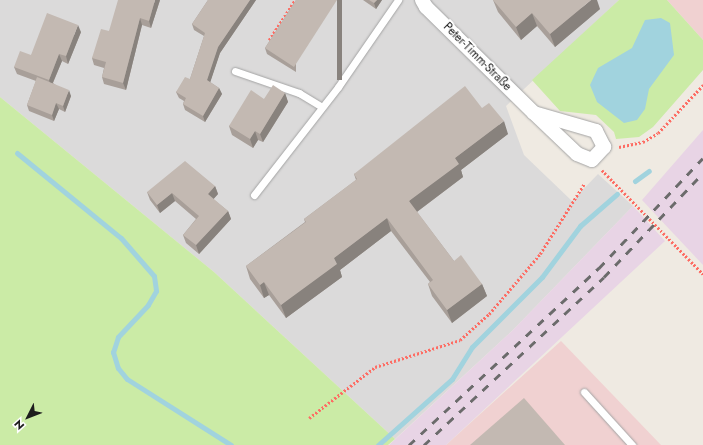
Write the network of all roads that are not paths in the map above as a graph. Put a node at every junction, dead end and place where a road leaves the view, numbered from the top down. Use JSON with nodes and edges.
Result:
{"nodes":[{"id":1,"x":398,"y":0,"type":"edge"},
{"id":2,"x":422,"y":0,"type":"edge"},
{"id":3,"x":235,"y":71,"type":"dead end"},
{"id":4,"x":321,"y":106,"type":"junction"},
{"id":5,"x":534,"y":113,"type":"junction"},
{"id":6,"x":254,"y":195,"type":"dead end"},
{"id":7,"x":584,"y":392,"type":"dead end"},
{"id":8,"x":632,"y":445,"type":"edge"}],
"edges":[{"from":1,"to":4,"type":"lane"},
{"from":2,"to":5,"type":"street","name":"Peter-Timm-Straße"},
{"from":3,"to":4,"type":"lane"},
{"from":4,"to":6,"type":"lane"},
{"from":5,"to":5,"type":"street","name":"Peter-Timm-Straße"},
{"from":7,"to":8,"type":"lane"}]}
